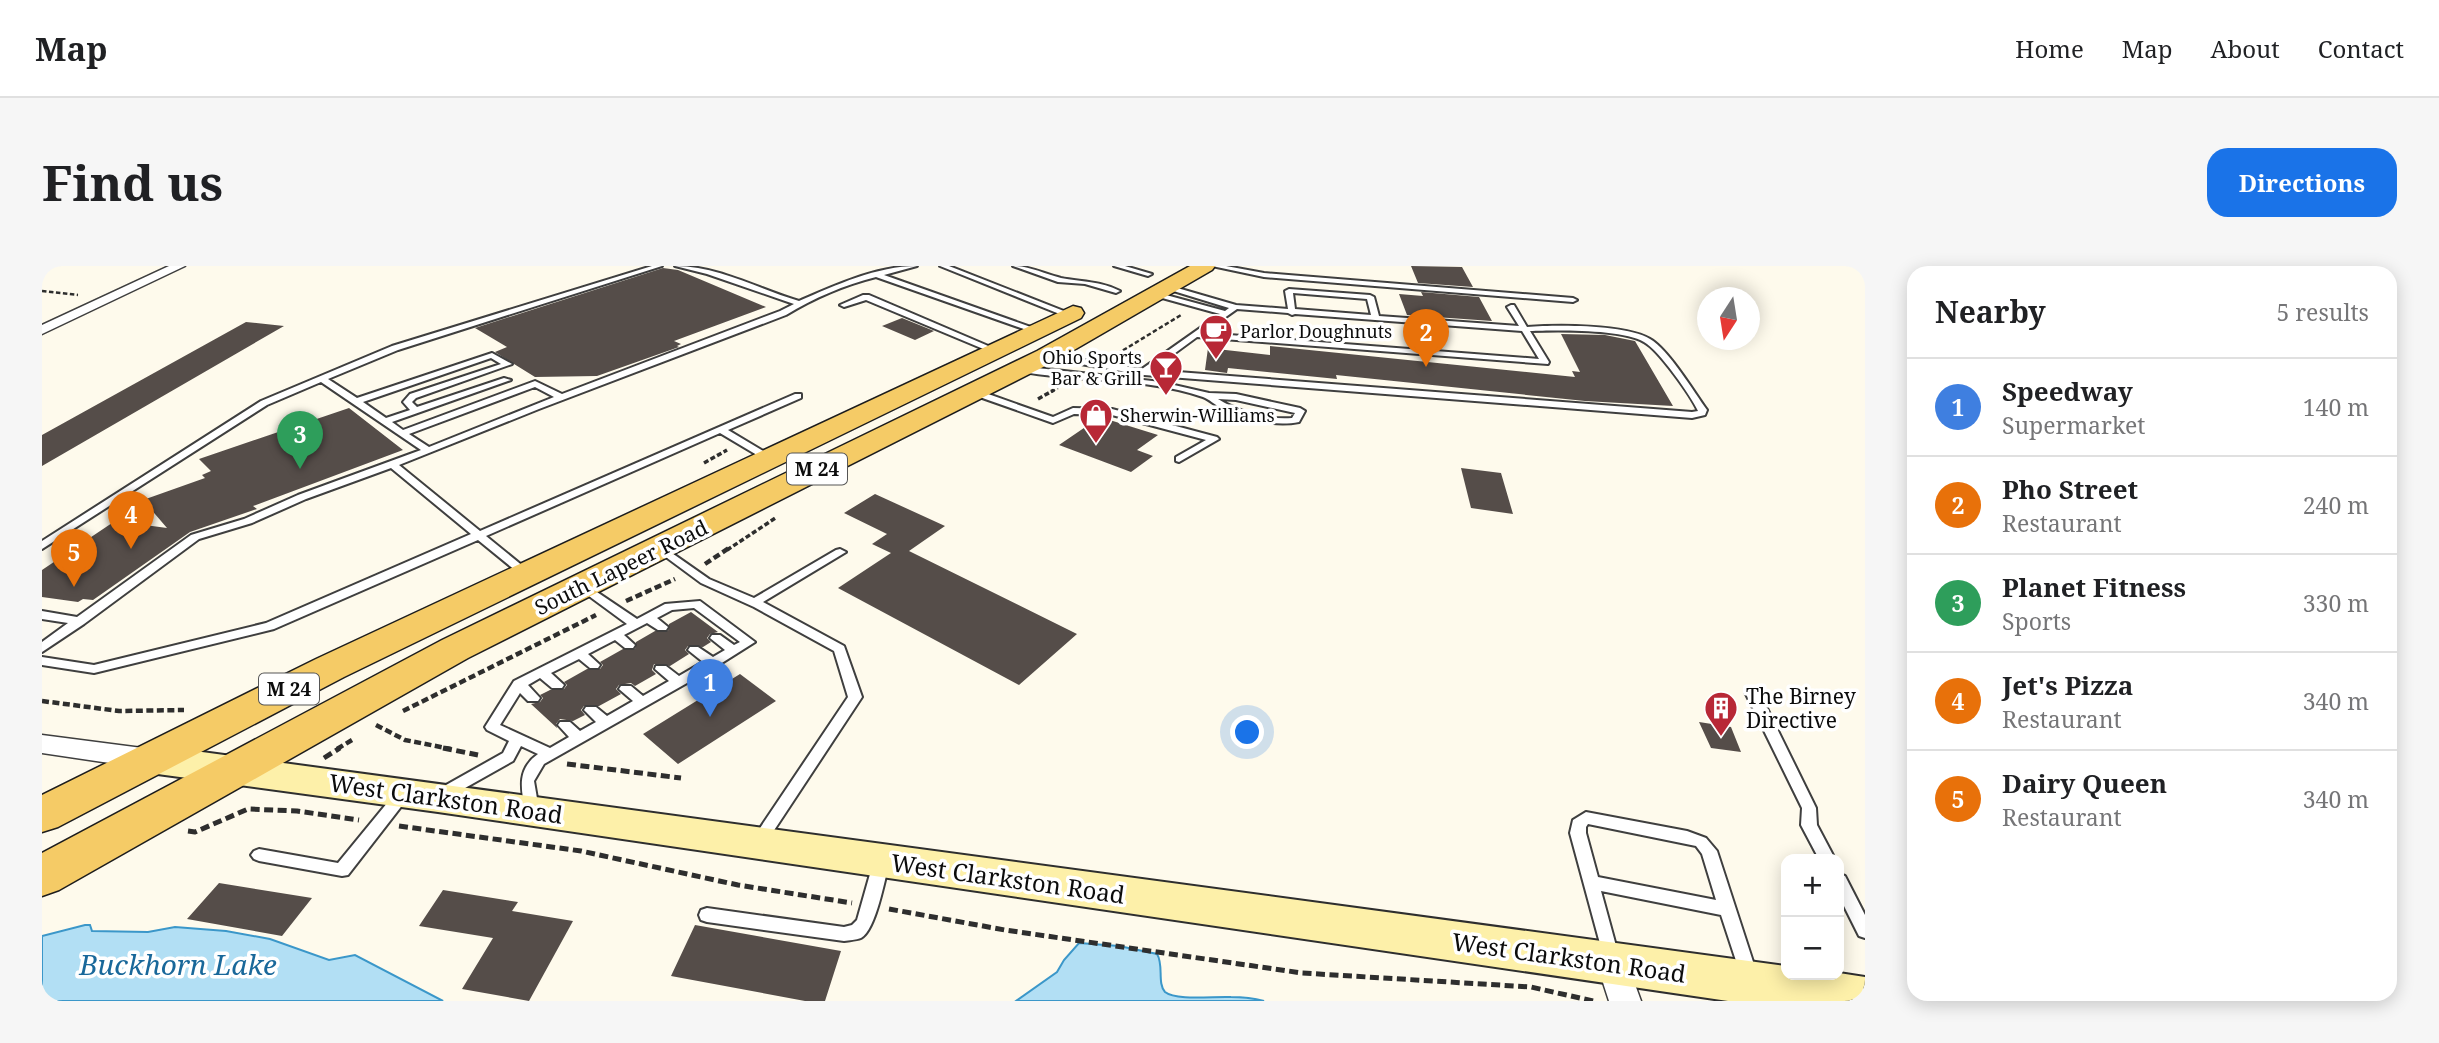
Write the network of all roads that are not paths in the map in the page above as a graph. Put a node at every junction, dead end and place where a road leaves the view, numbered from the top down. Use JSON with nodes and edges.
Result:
{"nodes":[{"id":1,"x":179,"y":266,"type":"edge"},
{"id":2,"x":659,"y":266,"type":"edge"},
{"id":3,"x":678,"y":266,"type":"edge"},
{"id":4,"x":914,"y":266,"type":"edge"},
{"id":5,"x":943,"y":266,"type":"edge"},
{"id":6,"x":1016,"y":266,"type":"edge"},
{"id":7,"x":1116,"y":266,"type":"edge"},
{"id":8,"x":1205,"y":266,"type":"edge"},
{"id":9,"x":1215,"y":266,"type":"edge"},
{"id":10,"x":879,"y":276,"type":"junction"},
{"id":11,"x":1159,"y":280,"type":"edge"},
{"id":12,"x":1116,"y":292,"type":"junction"},
{"id":13,"x":1573,"y":300,"type":"dead end"},
{"id":14,"x":800,"y":303,"type":"junction"},
{"id":15,"x":844,"y":304,"type":"dead end"},
{"id":16,"x":1235,"y":307,"type":"junction"},
{"id":17,"x":1511,"y":307,"type":"dead end"},
{"id":18,"x":1224,"y":313,"type":"junction"},
{"id":19,"x":1292,"y":313,"type":"junction"},
{"id":20,"x":1070,"y":315,"type":"junction"},
{"id":21,"x":1376,"y":319,"type":"junction"},
{"id":22,"x":42,"y":330,"type":"edge"},
{"id":23,"x":1524,"y":330,"type":"junction"},
{"id":24,"x":1196,"y":335,"type":"junction"},
{"id":25,"x":1042,"y":344,"type":"junction"},
{"id":26,"x":996,"y":351,"type":"junction"},
{"id":27,"x":1020,"y":369,"type":"junction"},
{"id":28,"x":1144,"y":372,"type":"junction"},
{"id":29,"x":324,"y":380,"type":"junction"},
{"id":30,"x":507,"y":380,"type":"dead end"},
{"id":31,"x":974,"y":392,"type":"junction"},
{"id":32,"x":798,"y":396,"type":"dead end"},
{"id":33,"x":1209,"y":396,"type":"junction"},
{"id":34,"x":561,"y":397,"type":"junction"},
{"id":35,"x":900,"y":397,"type":"junction"},
{"id":36,"x":358,"y":401,"type":"junction"},
{"id":37,"x":415,"y":411,"type":"junction"},
{"id":38,"x":926,"y":415,"type":"junction"},
{"id":39,"x":386,"y":421,"type":"junction"},
{"id":40,"x":719,"y":429,"type":"junction"},
{"id":41,"x":403,"y":433,"type":"junction"},
{"id":42,"x":428,"y":451,"type":"junction"},
{"id":43,"x":776,"y":456,"type":"junction"},
{"id":44,"x":1179,"y":460,"type":"dead end"},
{"id":45,"x":392,"y":464,"type":"junction"},
{"id":46,"x":478,"y":535,"type":"junction"},
{"id":47,"x":42,"y":546,"type":"edge"},
{"id":48,"x":659,"y":547,"type":"junction"},
{"id":49,"x":840,"y":552,"type":"dead end"},
{"id":50,"x":525,"y":573,"type":"junction"},
{"id":51,"x":574,"y":590,"type":"junction"},
{"id":52,"x":755,"y":603,"type":"junction"},
{"id":53,"x":669,"y":607,"type":"junction"},
{"id":54,"x":42,"y":615,"type":"edge"},
{"id":55,"x":683,"y":616,"type":"dead end"},
{"id":56,"x":80,"y":621,"type":"junction"},
{"id":57,"x":642,"y":621,"type":"junction"},
{"id":58,"x":662,"y":627,"type":"dead end"},
{"id":59,"x":615,"y":634,"type":"junction"},
{"id":60,"x":716,"y":639,"type":"dead end"},
{"id":61,"x":629,"y":645,"type":"dead end"},
{"id":62,"x":42,"y":648,"type":"edge"},
{"id":63,"x":694,"y":650,"type":"dead end"},
{"id":64,"x":734,"y":651,"type":"junction"},
{"id":65,"x":580,"y":653,"type":"junction"},
{"id":66,"x":42,"y":661,"type":"edge"},
{"id":67,"x":713,"y":663,"type":"junction"},
{"id":68,"x":594,"y":665,"type":"dead end"},
{"id":69,"x":661,"y":669,"type":"dead end"},
{"id":70,"x":542,"y":673,"type":"junction"},
{"id":71,"x":678,"y":682,"type":"junction"},
{"id":72,"x":519,"y":684,"type":"junction"},
{"id":73,"x":557,"y":685,"type":"dead end"},
{"id":74,"x":626,"y":689,"type":"dead end"},
{"id":75,"x":1752,"y":692,"type":"dead end"},
{"id":76,"x":533,"y":698,"type":"dead end"},
{"id":77,"x":642,"y":702,"type":"junction"},
{"id":78,"x":591,"y":710,"type":"dead end"},
{"id":79,"x":607,"y":723,"type":"junction"},
{"id":80,"x":565,"y":725,"type":"dead end"},
{"id":81,"x":580,"y":738,"type":"junction"},
{"id":82,"x":517,"y":739,"type":"junction"},
{"id":83,"x":42,"y":744,"type":"edge"},
{"id":84,"x":551,"y":754,"type":"junction"},
{"id":85,"x":150,"y":759,"type":"junction"},
{"id":86,"x":231,"y":770,"type":"junction"},
{"id":87,"x":422,"y":794,"type":"junction"},
{"id":88,"x":532,"y":810,"type":"junction"},
{"id":89,"x":42,"y":815,"type":"edge"},
{"id":90,"x":759,"y":842,"type":"junction"},
{"id":91,"x":1825,"y":854,"type":"edge"},
{"id":92,"x":259,"y":855,"type":"dead end"},
{"id":93,"x":882,"y":860,"type":"junction"},
{"id":94,"x":42,"y":876,"type":"edge"},
{"id":95,"x":1591,"y":883,"type":"junction"},
{"id":96,"x":1844,"y":891,"type":"edge"},
{"id":97,"x":1727,"y":909,"type":"junction"},
{"id":98,"x":707,"y":915,"type":"dead end"},
{"id":99,"x":1865,"y":931,"type":"edge"},
{"id":100,"x":1619,"y":982,"type":"edge"},
{"id":101,"x":1751,"y":983,"type":"junction"},
{"id":102,"x":1865,"y":999,"type":"edge"}],
"edges":[{"from":1,"to":22,"type":"street"},
{"from":2,"to":29,"type":"lane"},
{"from":3,"to":14,"type":"lane"},
{"from":4,"to":10,"type":"lane"},
{"from":5,"to":20,"type":"lane"},
{"from":6,"to":12,"type":"lane"},
{"from":7,"to":11,"type":"lane"},
{"from":8,"to":11,"type":"main road","name":"South Lapeer Road","number":"M 24"},
{"from":9,"to":13,"type":"lane"},
{"from":10,"to":14,"type":"lane"},
{"from":10,"to":25,"type":"lane"},
{"from":11,"to":12,"type":"main road","name":"South Lapeer Road","number":"M 24"},
{"from":11,"to":16,"type":"lane"},
{"from":11,"to":18,"type":"lane"},
{"from":11,"to":25,"type":"main road","name":"South Lapeer Road","number":"M 24"},
{"from":12,"to":20,"type":"main road","name":"South Lapeer Road","number":"M 24"},
{"from":14,"to":34,"type":"lane"},
{"from":15,"to":26,"type":"lane"},
{"from":16,"to":18,"type":"lane"},
{"from":16,"to":19,"type":"lane"},
{"from":17,"to":23,"type":"lane"},
{"from":18,"to":24,"type":"lane"},
{"from":19,"to":21,"type":"lane"},
{"from":19,"to":21,"type":"lane"},
{"from":20,"to":25,"type":"main road","name":"South Lapeer Road","number":"M 24"},
{"from":21,"to":23,"type":"lane"},
{"from":23,"to":24,"type":"lane"},
{"from":23,"to":28,"type":"lane"},
{"from":24,"to":28,"type":"lane"},
{"from":25,"to":26,"type":"main road","name":"South Lapeer Road","number":"M 24"},
{"from":25,"to":27,"type":"main road","name":"South Lapeer Road","number":"M 24"},
{"from":25,"to":28,"type":"lane"},
{"from":26,"to":35,"type":"main road","name":"South Lapeer Road","number":"M 24"},
{"from":27,"to":31,"type":"main road","name":"South Lapeer Road","number":"M 24"},
{"from":27,"to":33,"type":"lane"},
{"from":29,"to":36,"type":"lane"},
{"from":29,"to":47,"type":"lane"},
{"from":30,"to":37,"type":"lane"},
{"from":31,"to":38,"type":"main road","name":"South Lapeer Road","number":"M 24"},
{"from":31,"to":44,"type":"lane"},
{"from":32,"to":40,"type":"lane"},
{"from":33,"to":33,"type":"lane"},
{"from":34,"to":41,"type":"lane"},
{"from":34,"to":42,"type":"lane"},
{"from":35,"to":38,"type":"main road"},
{"from":35,"to":43,"type":"main road","name":"South Lapeer Road","number":"M 24"},
{"from":36,"to":37,"type":"lane"},
{"from":36,"to":39,"type":"lane"},
{"from":37,"to":39,"type":"lane"},
{"from":38,"to":48,"type":"main road","name":"South Lapeer Road","number":"M 24"},
{"from":39,"to":41,"type":"lane"},
{"from":40,"to":43,"type":"lane"},
{"from":40,"to":46,"type":"lane"},
{"from":41,"to":42,"type":"lane"},
{"from":42,"to":45,"type":"lane"},
{"from":43,"to":50,"type":"main road","name":"South Lapeer Road","number":"M 24"},
{"from":43,"to":51,"type":"main road"},
{"from":45,"to":46,"type":"lane"},
{"from":45,"to":56,"type":"lane"},
{"from":46,"to":50,"type":"lane"},
{"from":46,"to":66,"type":"lane"},
{"from":48,"to":51,"type":"main road","name":"South Lapeer Road","number":"M 24"},
{"from":48,"to":52,"type":"lane"},
{"from":49,"to":52,"type":"lane"},
{"from":50,"to":85,"type":"main road","name":"South Lapeer Road","number":"M 24"},
{"from":51,"to":57,"type":"lane"},
{"from":51,"to":86,"type":"main road","name":"South Lapeer Road","number":"M 24"},
{"from":52,"to":90,"type":"lane"},
{"from":53,"to":55,"type":"lane"},
{"from":53,"to":57,"type":"lane"},
{"from":53,"to":64,"type":"lane"},
{"from":54,"to":56,"type":"lane"},
{"from":56,"to":62,"type":"lane"},
{"from":57,"to":58,"type":"lane"},
{"from":57,"to":59,"type":"lane"},
{"from":59,"to":61,"type":"lane"},
{"from":59,"to":65,"type":"lane"},
{"from":60,"to":64,"type":"lane"},
{"from":63,"to":67,"type":"lane"},
{"from":64,"to":67,"type":"lane"},
{"from":65,"to":68,"type":"lane"},
{"from":65,"to":70,"type":"lane"},
{"from":67,"to":71,"type":"lane"},
{"from":69,"to":71,"type":"lane"},
{"from":70,"to":72,"type":"lane"},
{"from":70,"to":73,"type":"lane"},
{"from":71,"to":77,"type":"lane"},
{"from":72,"to":76,"type":"lane"},
{"from":72,"to":82,"type":"lane"},
{"from":74,"to":77,"type":"lane"},
{"from":75,"to":91,"type":"lane"},
{"from":77,"to":79,"type":"lane"},
{"from":78,"to":79,"type":"lane"},
{"from":79,"to":81,"type":"lane"},
{"from":80,"to":81,"type":"lane"},
{"from":81,"to":84,"type":"lane"},
{"from":82,"to":84,"type":"lane"},
{"from":82,"to":87,"type":"lane"},
{"from":83,"to":85,"type":"street"},
{"from":84,"to":88,"type":"lane"},
{"from":85,"to":86,"type":"main road","name":"West Clarkston Road"},
{"from":85,"to":89,"type":"main road","name":"South Lapeer Road","number":"M 24"},
{"from":86,"to":87,"type":"main road","name":"West Clarkston Road"},
{"from":86,"to":94,"type":"main road","name":"South Lapeer Road","number":"M 24"},
{"from":87,"to":88,"type":"main road","name":"West Clarkston Road"},
{"from":87,"to":92,"type":"lane"},
{"from":88,"to":90,"type":"main road","name":"West Clarkston Road"},
{"from":90,"to":93,"type":"main road","name":"West Clarkston Road"},
{"from":93,"to":98,"type":"lane"},
{"from":93,"to":100,"type":"main road","name":"West Clarkston Road"},
{"from":95,"to":97,"type":"lane"},
{"from":95,"to":97,"type":"lane"},
{"from":95,"to":100,"type":"lane"},
{"from":96,"to":99,"type":"lane"},
{"from":97,"to":101,"type":"lane"},
{"from":100,"to":101,"type":"main road","name":"West Clarkston Road"},
{"from":101,"to":102,"type":"main road","name":"West Clarkston Road"}]}
